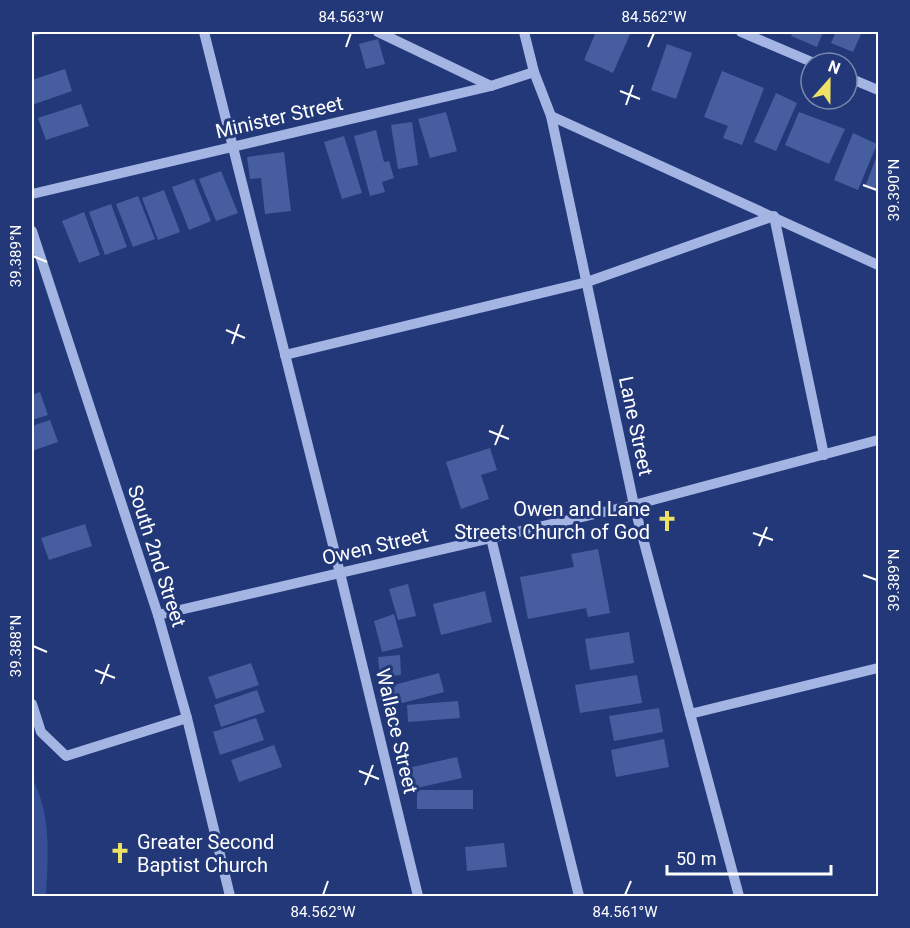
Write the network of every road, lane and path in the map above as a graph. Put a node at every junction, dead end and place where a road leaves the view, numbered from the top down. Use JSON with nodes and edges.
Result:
{"nodes":[{"id":1,"x":204,"y":32,"type":"edge"},
{"id":2,"x":378,"y":32,"type":"edge"},
{"id":3,"x":524,"y":32,"type":"edge"},
{"id":4,"x":741,"y":32,"type":"edge"},
{"id":5,"x":799,"y":57,"type":"edge"},
{"id":6,"x":534,"y":72,"type":"junction"},
{"id":7,"x":859,"y":82,"type":"edge"},
{"id":8,"x":491,"y":86,"type":"junction"},
{"id":9,"x":879,"y":90,"type":"edge"},
{"id":10,"x":551,"y":116,"type":"junction"},
{"id":11,"x":232,"y":147,"type":"junction"},
{"id":12,"x":32,"y":194,"type":"edge"},
{"id":13,"x":774,"y":216,"type":"junction"},
{"id":14,"x":32,"y":231,"type":"edge"},
{"id":15,"x":879,"y":265,"type":"edge"},
{"id":16,"x":587,"y":282,"type":"junction"},
{"id":17,"x":285,"y":355,"type":"junction"},
{"id":18,"x":879,"y":440,"type":"edge"},
{"id":19,"x":824,"y":455,"type":"junction"},
{"id":20,"x":634,"y":505,"type":"junction"},
{"id":21,"x":491,"y":538,"type":"junction"},
{"id":22,"x":340,"y":573,"type":"junction"},
{"id":23,"x":158,"y":615,"type":"junction"},
{"id":24,"x":879,"y":668,"type":"edge"},
{"id":25,"x":32,"y":704,"type":"edge"},
{"id":26,"x":690,"y":714,"type":"junction"},
{"id":27,"x":187,"y":718,"type":"junction"},
{"id":28,"x":230,"y":897,"type":"edge"},
{"id":29,"x":418,"y":897,"type":"edge"},
{"id":30,"x":579,"y":897,"type":"edge"},
{"id":31,"x":739,"y":897,"type":"edge"}],
"edges":[{"from":1,"to":11,"type":"street","name":"Wallace Street"},
{"from":2,"to":8,"type":"street"},
{"from":3,"to":6,"type":"street","name":"Lane Street"},
{"from":4,"to":5,"type":"street"},
{"from":6,"to":8,"type":"street","name":"Minister Street"},
{"from":6,"to":10,"type":"street","name":"Lane Street"},
{"from":7,"to":9,"type":"street"},
{"from":8,"to":11,"type":"street","name":"Minister Street"},
{"from":10,"to":13,"type":"street"},
{"from":10,"to":16,"type":"street","name":"Lane Street"},
{"from":11,"to":12,"type":"street","name":"Minister Street"},
{"from":11,"to":17,"type":"street","name":"Wallace Street"},
{"from":13,"to":15,"type":"street"},
{"from":13,"to":16,"type":"street"},
{"from":13,"to":19,"type":"street"},
{"from":14,"to":23,"type":"street","name":"South 2nd Street"},
{"from":16,"to":17,"type":"street"},
{"from":16,"to":20,"type":"street","name":"Lane Street"},
{"from":17,"to":22,"type":"street","name":"Wallace Street"},
{"from":18,"to":19,"type":"street","name":"Owen Street"},
{"from":19,"to":20,"type":"street","name":"Owen Street"},
{"from":20,"to":21,"type":"street","name":"Owen Street"},
{"from":20,"to":26,"type":"street","name":"Lane Street"},
{"from":21,"to":22,"type":"street","name":"Owen Street"},
{"from":21,"to":30,"type":"street"},
{"from":22,"to":23,"type":"street","name":"Owen Street"},
{"from":22,"to":29,"type":"street","name":"Wallace Street"},
{"from":23,"to":27,"type":"street","name":"South 2nd Street"},
{"from":24,"to":26,"type":"street"},
{"from":25,"to":27,"type":"street"},
{"from":26,"to":31,"type":"street","name":"Lane Street"},
{"from":27,"to":28,"type":"street","name":"South 2nd Street"}]}
